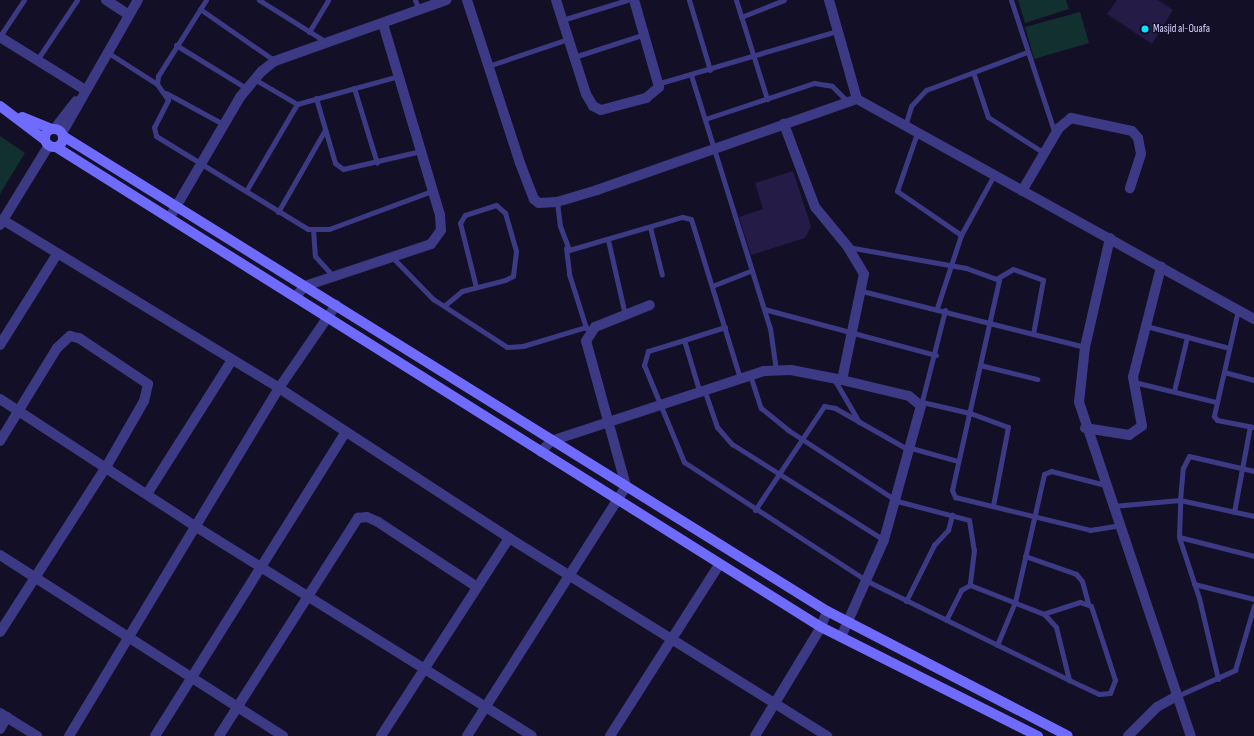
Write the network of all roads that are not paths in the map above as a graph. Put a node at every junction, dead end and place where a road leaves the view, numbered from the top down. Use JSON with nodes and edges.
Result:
{"nodes":[{"id":1,"x":24,"y":0,"type":"edge"},
{"id":2,"x":77,"y":0,"type":"edge"},
{"id":3,"x":106,"y":0,"type":"edge"},
{"id":4,"x":138,"y":0,"type":"edge"},
{"id":5,"x":206,"y":0,"type":"edge"},
{"id":6,"x":259,"y":0,"type":"edge"},
{"id":7,"x":328,"y":0,"type":"edge"},
{"id":8,"x":415,"y":0,"type":"edge"},
{"id":9,"x":446,"y":0,"type":"edge"},
{"id":10,"x":467,"y":0,"type":"edge"},
{"id":11,"x":556,"y":0,"type":"edge"},
{"id":12,"x":627,"y":0,"type":"edge"},
{"id":13,"x":634,"y":0,"type":"edge"},
{"id":14,"x":689,"y":0,"type":"edge"},
{"id":15,"x":736,"y":0,"type":"edge"},
{"id":16,"x":784,"y":0,"type":"edge"},
{"id":17,"x":829,"y":0,"type":"edge"},
{"id":18,"x":1011,"y":0,"type":"edge"},
{"id":19,"x":778,"y":1,"type":"edge"},
{"id":20,"x":200,"y":9,"type":"junction"},
{"id":21,"x":419,"y":10,"type":"junction"},
{"id":22,"x":129,"y":15,"type":"junction"},
{"id":23,"x":741,"y":17,"type":"junction"},
{"id":24,"x":562,"y":20,"type":"junction"},
{"id":25,"x":383,"y":24,"type":"junction"},
{"id":26,"x":837,"y":31,"type":"junction"},
{"id":27,"x":309,"y":32,"type":"junction"},
{"id":28,"x":645,"y":34,"type":"junction"},
{"id":29,"x":0,"y":37,"type":"edge"},
{"id":30,"x":568,"y":39,"type":"junction"},
{"id":31,"x":326,"y":43,"type":"junction"},
{"id":32,"x":176,"y":45,"type":"junction"},
{"id":33,"x":107,"y":52,"type":"junction"},
{"id":34,"x":1027,"y":52,"type":"junction"},
{"id":35,"x":752,"y":56,"type":"junction"},
{"id":36,"x":574,"y":57,"type":"junction"},
{"id":37,"x":37,"y":60,"type":"junction"},
{"id":38,"x":275,"y":61,"type":"junction"},
{"id":39,"x":488,"y":66,"type":"junction"},
{"id":40,"x":710,"y":70,"type":"junction"},
{"id":41,"x":973,"y":72,"type":"junction"},
{"id":42,"x":691,"y":75,"type":"junction"},
{"id":43,"x":399,"y":76,"type":"junction"},
{"id":44,"x":254,"y":79,"type":"junction"},
{"id":45,"x":660,"y":83,"type":"junction"},
{"id":46,"x":157,"y":84,"type":"junction"},
{"id":47,"x":246,"y":88,"type":"junction"},
{"id":48,"x":354,"y":88,"type":"junction"},
{"id":49,"x":82,"y":92,"type":"junction"},
{"id":50,"x":165,"y":92,"type":"junction"},
{"id":51,"x":316,"y":98,"type":"junction"},
{"id":52,"x":766,"y":98,"type":"junction"},
{"id":53,"x":852,"y":101,"type":"junction"},
{"id":54,"x":297,"y":104,"type":"junction"},
{"id":55,"x":0,"y":106,"type":"edge"},
{"id":56,"x":12,"y":113,"type":"junction"},
{"id":57,"x":705,"y":119,"type":"junction"},
{"id":58,"x":784,"y":124,"type":"junction"},
{"id":59,"x":225,"y":125,"type":"junction"},
{"id":60,"x":905,"y":126,"type":"junction"},
{"id":61,"x":325,"y":130,"type":"junction"},
{"id":62,"x":58,"y":131,"type":"junction"},
{"id":63,"x":917,"y":132,"type":"junction"},
{"id":64,"x":1055,"y":135,"type":"junction"},
{"id":65,"x":50,"y":144,"type":"junction"},
{"id":66,"x":421,"y":152,"type":"junction"},
{"id":67,"x":714,"y":152,"type":"junction"},
{"id":68,"x":1044,"y":153,"type":"junction"},
{"id":69,"x":377,"y":163,"type":"junction"},
{"id":70,"x":203,"y":164,"type":"junction"},
{"id":71,"x":994,"y":175,"type":"junction"},
{"id":72,"x":1130,"y":188,"type":"dead end"},
{"id":73,"x":246,"y":191,"type":"junction"},
{"id":74,"x":432,"y":191,"type":"junction"},
{"id":75,"x":1022,"y":191,"type":"junction"},
{"id":76,"x":557,"y":202,"type":"junction"},
{"id":77,"x":177,"y":206,"type":"junction"},
{"id":78,"x":278,"y":212,"type":"junction"},
{"id":79,"x":170,"y":217,"type":"junction"},
{"id":80,"x":2,"y":222,"type":"edge"},
{"id":81,"x":650,"y":227,"type":"junction"},
{"id":82,"x":313,"y":229,"type":"junction"},
{"id":83,"x":961,"y":235,"type":"junction"},
{"id":84,"x":1110,"y":238,"type":"junction"},
{"id":85,"x":608,"y":240,"type":"junction"},
{"id":86,"x":848,"y":247,"type":"junction"},
{"id":87,"x":566,"y":248,"type":"junction"},
{"id":88,"x":57,"y":254,"type":"junction"},
{"id":89,"x":392,"y":257,"type":"junction"},
{"id":90,"x":949,"y":264,"type":"junction"},
{"id":91,"x":1161,"y":267,"type":"junction"},
{"id":92,"x":750,"y":271,"type":"junction"},
{"id":93,"x":662,"y":275,"type":"dead end"},
{"id":94,"x":333,"y":276,"type":"junction"},
{"id":95,"x":998,"y":278,"type":"junction"},
{"id":96,"x":305,"y":286,"type":"junction"},
{"id":97,"x":712,"y":286,"type":"junction"},
{"id":98,"x":476,"y":288,"type":"junction"},
{"id":99,"x":862,"y":291,"type":"junction"},
{"id":100,"x":296,"y":296,"type":"junction"},
{"id":101,"x":336,"y":305,"type":"junction"},
{"id":102,"x":650,"y":305,"type":"dead end"},
{"id":103,"x":444,"y":306,"type":"junction"},
{"id":104,"x":937,"y":308,"type":"junction"},
{"id":105,"x":764,"y":309,"type":"junction"},
{"id":106,"x":945,"y":310,"type":"junction"},
{"id":107,"x":1238,"y":310,"type":"junction"},
{"id":108,"x":625,"y":315,"type":"junction"},
{"id":109,"x":327,"y":317,"type":"junction"},
{"id":110,"x":1254,"y":319,"type":"edge"},
{"id":111,"x":990,"y":323,"type":"junction"},
{"id":112,"x":1145,"y":325,"type":"junction"},
{"id":113,"x":725,"y":327,"type":"junction"},
{"id":114,"x":587,"y":330,"type":"junction"},
{"id":115,"x":851,"y":333,"type":"junction"},
{"id":116,"x":1033,"y":334,"type":"junction"},
{"id":117,"x":1187,"y":336,"type":"junction"},
{"id":118,"x":684,"y":340,"type":"junction"},
{"id":119,"x":0,"y":345,"type":"edge"},
{"id":120,"x":1084,"y":347,"type":"junction"},
{"id":121,"x":1229,"y":348,"type":"junction"},
{"id":122,"x":936,"y":354,"type":"junction"},
{"id":123,"x":232,"y":360,"type":"junction"},
{"id":124,"x":980,"y":365,"type":"junction"},
{"id":125,"x":776,"y":370,"type":"junction"},
{"id":126,"x":1224,"y":372,"type":"junction"},
{"id":127,"x":745,"y":377,"type":"junction"},
{"id":128,"x":838,"y":379,"type":"junction"},
{"id":129,"x":1037,"y":379,"type":"dead end"},
{"id":130,"x":1254,"y":380,"type":"edge"},
{"id":131,"x":1134,"y":382,"type":"junction"},
{"id":132,"x":279,"y":388,"type":"junction"},
{"id":133,"x":701,"y":389,"type":"junction"},
{"id":134,"x":1174,"y":391,"type":"junction"},
{"id":135,"x":0,"y":400,"type":"edge"},
{"id":136,"x":1216,"y":402,"type":"junction"},
{"id":137,"x":921,"y":404,"type":"junction"},
{"id":138,"x":660,"y":406,"type":"junction"},
{"id":139,"x":19,"y":412,"type":"junction"},
{"id":140,"x":970,"y":413,"type":"junction"},
{"id":141,"x":610,"y":422,"type":"junction"},
{"id":142,"x":860,"y":422,"type":"junction"},
{"id":143,"x":1252,"y":426,"type":"edge"},
{"id":144,"x":1085,"y":428,"type":"junction"},
{"id":145,"x":346,"y":432,"type":"junction"},
{"id":146,"x":803,"y":439,"type":"junction"},
{"id":147,"x":0,"y":441,"type":"edge"},
{"id":148,"x":551,"y":441,"type":"junction"},
{"id":149,"x":911,"y":450,"type":"junction"},
{"id":150,"x":541,"y":452,"type":"junction"},
{"id":151,"x":958,"y":461,"type":"junction"},
{"id":152,"x":106,"y":467,"type":"junction"},
{"id":153,"x":1242,"y":468,"type":"junction"},
{"id":154,"x":1254,"y":471,"type":"edge"},
{"id":155,"x":778,"y":472,"type":"junction"},
{"id":156,"x":1105,"y":485,"type":"junction"},
{"id":157,"x":626,"y":486,"type":"junction"},
{"id":158,"x":147,"y":494,"type":"junction"},
{"id":159,"x":617,"y":498,"type":"junction"},
{"id":160,"x":1180,"y":500,"type":"junction"},
{"id":161,"x":897,"y":501,"type":"junction"},
{"id":162,"x":993,"y":506,"type":"junction"},
{"id":163,"x":1112,"y":507,"type":"junction"},
{"id":164,"x":755,"y":510,"type":"junction"},
{"id":165,"x":1234,"y":512,"type":"junction"},
{"id":166,"x":952,"y":515,"type":"junction"},
{"id":167,"x":1033,"y":516,"type":"junction"},
{"id":168,"x":1254,"y":516,"type":"edge"},
{"id":169,"x":1120,"y":525,"type":"junction"},
{"id":170,"x":198,"y":528,"type":"junction"},
{"id":171,"x":1179,"y":537,"type":"junction"},
{"id":172,"x":509,"y":538,"type":"junction"},
{"id":173,"x":884,"y":540,"type":"junction"},
{"id":174,"x":0,"y":555,"type":"edge"},
{"id":175,"x":1025,"y":556,"type":"junction"},
{"id":176,"x":1254,"y":556,"type":"edge"},
{"id":177,"x":719,"y":565,"type":"junction"},
{"id":178,"x":263,"y":568,"type":"junction"},
{"id":179,"x":569,"y":573,"type":"junction"},
{"id":180,"x":35,"y":578,"type":"junction"},
{"id":181,"x":867,"y":581,"type":"junction"},
{"id":182,"x":1194,"y":584,"type":"junction"},
{"id":183,"x":970,"y":585,"type":"junction"},
{"id":184,"x":477,"y":587,"type":"junction"},
{"id":185,"x":306,"y":595,"type":"junction"},
{"id":186,"x":1254,"y":599,"type":"edge"},
{"id":187,"x":906,"y":601,"type":"junction"},
{"id":188,"x":1016,"y":602,"type":"junction"},
{"id":189,"x":1088,"y":603,"type":"junction"},
{"id":190,"x":1254,"y":606,"type":"edge"},
{"id":191,"x":827,"y":611,"type":"junction"},
{"id":192,"x":1044,"y":614,"type":"junction"},
{"id":193,"x":946,"y":620,"type":"junction"},
{"id":194,"x":848,"y":623,"type":"junction"},
{"id":195,"x":821,"y":627,"type":"junction"},
{"id":196,"x":0,"y":632,"type":"edge"},
{"id":197,"x":841,"y":637,"type":"junction"},
{"id":198,"x":130,"y":639,"type":"junction"},
{"id":199,"x":671,"y":639,"type":"junction"},
{"id":200,"x":997,"y":645,"type":"junction"},
{"id":201,"x":423,"y":670,"type":"junction"},
{"id":202,"x":192,"y":678,"type":"junction"},
{"id":203,"x":1218,"y":679,"type":"junction"},
{"id":204,"x":1069,"y":680,"type":"junction"},
{"id":205,"x":1177,"y":696,"type":"junction"},
{"id":206,"x":775,"y":704,"type":"junction"},
{"id":207,"x":237,"y":707,"type":"junction"},
{"id":208,"x":485,"y":707,"type":"junction"},
{"id":209,"x":4,"y":715,"type":"edge"},
{"id":210,"x":1042,"y":723,"type":"junction"},
{"id":211,"x":0,"y":729,"type":"edge"},
{"id":212,"x":37,"y":736,"type":"edge"},
{"id":213,"x":69,"y":736,"type":"edge"},
{"id":214,"x":155,"y":736,"type":"edge"},
{"id":215,"x":219,"y":736,"type":"edge"},
{"id":216,"x":283,"y":736,"type":"edge"},
{"id":217,"x":381,"y":736,"type":"edge"},
{"id":218,"x":468,"y":736,"type":"edge"},
{"id":219,"x":532,"y":736,"type":"edge"},
{"id":220,"x":610,"y":736,"type":"edge"},
{"id":221,"x":754,"y":736,"type":"edge"},
{"id":222,"x":826,"y":736,"type":"edge"},
{"id":223,"x":1037,"y":736,"type":"edge"},
{"id":224,"x":1068,"y":736,"type":"edge"},
{"id":225,"x":1128,"y":736,"type":"edge"},
{"id":226,"x":1191,"y":736,"type":"edge"}],
"edges":[{"from":1,"to":29,"type":"lane"},
{"from":2,"to":37,"type":"lane"},
{"from":3,"to":22,"type":"street"},
{"from":4,"to":22,"type":"street"},
{"from":5,"to":20,"type":"lane"},
{"from":6,"to":27,"type":"lane"},
{"from":7,"to":27,"type":"lane"},
{"from":8,"to":21,"type":"lane"},
{"from":9,"to":21,"type":"street"},
{"from":10,"to":39,"type":"street"},
{"from":11,"to":24,"type":"street"},
{"from":12,"to":24,"type":"lane"},
{"from":13,"to":28,"type":"street"},
{"from":14,"to":40,"type":"lane"},
{"from":15,"to":23,"type":"lane"},
{"from":16,"to":19,"type":"lane"},
{"from":17,"to":26,"type":"street"},
{"from":18,"to":34,"type":"lane"},
{"from":19,"to":23,"type":"lane"},
{"from":20,"to":32,"type":"lane"},
{"from":20,"to":38,"type":"lane"},
{"from":21,"to":25,"type":"street"},
{"from":22,"to":33,"type":"street"},
{"from":23,"to":35,"type":"lane"},
{"from":24,"to":30,"type":"street"},
{"from":25,"to":31,"type":"street"},
{"from":25,"to":43,"type":"street"},
{"from":26,"to":35,"type":"lane"},
{"from":26,"to":53,"type":"street"},
{"from":27,"to":31,"type":"lane"},
{"from":28,"to":36,"type":"lane"},
{"from":28,"to":45,"type":"street"},
{"from":29,"to":37,"type":"street"},
{"from":30,"to":36,"type":"street"},
{"from":30,"to":39,"type":"lane"},
{"from":31,"to":38,"type":"street"},
{"from":32,"to":46,"type":"lane"},
{"from":32,"to":47,"type":"lane"},
{"from":33,"to":46,"type":"lane"},
{"from":33,"to":49,"type":"street"},
{"from":34,"to":41,"type":"lane"},
{"from":34,"to":64,"type":"lane"},
{"from":35,"to":40,"type":"lane"},
{"from":35,"to":52,"type":"lane"},
{"from":36,"to":45,"type":"street"},
{"from":37,"to":49,"type":"street"},
{"from":38,"to":44,"type":"street"},
{"from":39,"to":76,"type":"street"},
{"from":40,"to":42,"type":"lane"},
{"from":41,"to":60,"type":"lane"},
{"from":41,"to":68,"type":"lane"},
{"from":42,"to":45,"type":"lane"},
{"from":42,"to":57,"type":"lane"},
{"from":43,"to":48,"type":"lane"},
{"from":43,"to":66,"type":"street"},
{"from":44,"to":47,"type":"street"},
{"from":44,"to":54,"type":"lane"},
{"from":46,"to":50,"type":"lane"},
{"from":47,"to":59,"type":"street"},
{"from":48,"to":51,"type":"lane"},
{"from":48,"to":69,"type":"lane"},
{"from":49,"to":62,"type":"street"},
{"from":50,"to":59,"type":"lane"},
{"from":50,"to":70,"type":"lane"},
{"from":51,"to":54,"type":"lane"},
{"from":51,"to":61,"type":"lane"},
{"from":52,"to":53,"type":"lane"},
{"from":52,"to":57,"type":"lane"},
{"from":53,"to":58,"type":"street"},
{"from":53,"to":60,"type":"street"},
{"from":54,"to":73,"type":"lane"},
{"from":55,"to":56,"type":"main road"},
{"from":56,"to":62,"type":"main road"},
{"from":56,"to":65,"type":"main road"},
{"from":57,"to":67,"type":"lane"},
{"from":58,"to":67,"type":"street"},
{"from":58,"to":86,"type":"street"},
{"from":59,"to":70,"type":"street"},
{"from":60,"to":63,"type":"street"},
{"from":61,"to":69,"type":"lane"},
{"from":61,"to":78,"type":"lane"},
{"from":62,"to":65,"type":"main road"},
{"from":62,"to":65,"type":"main road"},
{"from":62,"to":77,"type":"main road"},
{"from":63,"to":71,"type":"street"},
{"from":63,"to":83,"type":"lane"},
{"from":64,"to":68,"type":"street"},
{"from":64,"to":72,"type":"street"},
{"from":65,"to":79,"type":"main road"},
{"from":65,"to":80,"type":"street"},
{"from":66,"to":69,"type":"lane"},
{"from":66,"to":74,"type":"street"},
{"from":67,"to":76,"type":"street"},
{"from":67,"to":92,"type":"lane"},
{"from":68,"to":75,"type":"street"},
{"from":70,"to":73,"type":"lane"},
{"from":70,"to":77,"type":"street"},
{"from":71,"to":75,"type":"street"},
{"from":71,"to":83,"type":"lane"},
{"from":73,"to":78,"type":"lane"},
{"from":74,"to":82,"type":"lane"},
{"from":74,"to":89,"type":"street"},
{"from":75,"to":84,"type":"street"},
{"from":76,"to":87,"type":"lane"},
{"from":77,"to":79,"type":"street"},
{"from":77,"to":96,"type":"main road"},
{"from":78,"to":82,"type":"lane"},
{"from":79,"to":100,"type":"main road"},
{"from":80,"to":88,"type":"street"},
{"from":81,"to":85,"type":"lane"},
{"from":81,"to":93,"type":"lane"},
{"from":81,"to":97,"type":"lane"},
{"from":82,"to":94,"type":"lane"},
{"from":83,"to":90,"type":"lane"},
{"from":84,"to":91,"type":"street"},
{"from":84,"to":120,"type":"street"},
{"from":85,"to":87,"type":"lane"},
{"from":85,"to":108,"type":"lane"},
{"from":86,"to":90,"type":"lane"},
{"from":86,"to":99,"type":"street"},
{"from":87,"to":114,"type":"lane"},
{"from":88,"to":119,"type":"street"},
{"from":88,"to":123,"type":"street"},
{"from":89,"to":94,"type":"street"},
{"from":89,"to":103,"type":"lane"},
{"from":90,"to":95,"type":"lane"},
{"from":90,"to":104,"type":"lane"},
{"from":91,"to":107,"type":"street"},
{"from":91,"to":112,"type":"street"},
{"from":92,"to":97,"type":"lane"},
{"from":92,"to":105,"type":"lane"},
{"from":94,"to":96,"type":"street"},
{"from":95,"to":111,"type":"lane"},
{"from":95,"to":116,"type":"lane"},
{"from":96,"to":100,"type":"street"},
{"from":96,"to":101,"type":"main road"},
{"from":97,"to":113,"type":"lane"},
{"from":98,"to":98,"type":"lane"},
{"from":98,"to":103,"type":"lane"},
{"from":99,"to":104,"type":"lane"},
{"from":99,"to":115,"type":"street"},
{"from":100,"to":109,"type":"main road"},
{"from":101,"to":109,"type":"street"},
{"from":101,"to":148,"type":"main road"},
{"from":102,"to":108,"type":"street"},
{"from":103,"to":114,"type":"lane"},
{"from":104,"to":106,"type":"lane"},
{"from":105,"to":115,"type":"lane"},
{"from":105,"to":125,"type":"lane"},
{"from":106,"to":111,"type":"lane"},
{"from":106,"to":122,"type":"lane"},
{"from":107,"to":110,"type":"street"},
{"from":107,"to":121,"type":"lane"},
{"from":108,"to":114,"type":"street"},
{"from":109,"to":132,"type":"street"},
{"from":109,"to":150,"type":"main road"},
{"from":111,"to":116,"type":"lane"},
{"from":111,"to":124,"type":"lane"},
{"from":112,"to":117,"type":"lane"},
{"from":112,"to":131,"type":"street"},
{"from":113,"to":118,"type":"lane"},
{"from":113,"to":127,"type":"lane"},
{"from":114,"to":141,"type":"street"},
{"from":115,"to":122,"type":"lane"},
{"from":115,"to":128,"type":"street"},
{"from":116,"to":120,"type":"lane"},
{"from":117,"to":121,"type":"lane"},
{"from":117,"to":134,"type":"lane"},
{"from":118,"to":133,"type":"lane"},
{"from":118,"to":138,"type":"lane"},
{"from":120,"to":144,"type":"street"},
{"from":121,"to":126,"type":"lane"},
{"from":122,"to":137,"type":"lane"},
{"from":123,"to":132,"type":"street"},
{"from":123,"to":158,"type":"street"},
{"from":124,"to":129,"type":"lane"},
{"from":124,"to":140,"type":"lane"},
{"from":125,"to":127,"type":"street"},
{"from":125,"to":128,"type":"street"},
{"from":126,"to":130,"type":"lane"},
{"from":126,"to":136,"type":"lane"},
{"from":127,"to":133,"type":"street"},
{"from":127,"to":146,"type":"lane"},
{"from":128,"to":137,"type":"street"},
{"from":128,"to":142,"type":"lane"},
{"from":131,"to":134,"type":"lane"},
{"from":131,"to":144,"type":"street"},
{"from":132,"to":145,"type":"street"},
{"from":132,"to":170,"type":"street"},
{"from":133,"to":138,"type":"street"},
{"from":133,"to":155,"type":"lane"},
{"from":134,"to":136,"type":"lane"},
{"from":135,"to":139,"type":"street"},
{"from":136,"to":143,"type":"lane"},
{"from":137,"to":140,"type":"lane"},
{"from":137,"to":149,"type":"street"},
{"from":138,"to":141,"type":"street"},
{"from":138,"to":164,"type":"lane"},
{"from":139,"to":147,"type":"street"},
{"from":139,"to":152,"type":"street"},
{"from":139,"to":152,"type":"street"},
{"from":140,"to":151,"type":"lane"},
{"from":140,"to":162,"type":"lane"},
{"from":141,"to":148,"type":"street"},
{"from":141,"to":157,"type":"street"},
{"from":142,"to":146,"type":"lane"},
{"from":142,"to":149,"type":"lane"},
{"from":143,"to":153,"type":"lane"},
{"from":144,"to":156,"type":"street"},
{"from":145,"to":172,"type":"street"},
{"from":145,"to":178,"type":"street"},
{"from":146,"to":155,"type":"lane"},
{"from":146,"to":161,"type":"lane"},
{"from":148,"to":150,"type":"street"},
{"from":148,"to":157,"type":"main road"},
{"from":149,"to":151,"type":"lane"},
{"from":149,"to":161,"type":"street"},
{"from":150,"to":159,"type":"main road"},
{"from":151,"to":162,"type":"lane"},
{"from":152,"to":158,"type":"street"},
{"from":152,"to":180,"type":"street"},
{"from":153,"to":154,"type":"lane"},
{"from":153,"to":160,"type":"lane"},
{"from":153,"to":165,"type":"lane"},
{"from":155,"to":164,"type":"lane"},
{"from":155,"to":173,"type":"lane"},
{"from":156,"to":163,"type":"street"},
{"from":156,"to":167,"type":"lane"},
{"from":157,"to":159,"type":"street"},
{"from":157,"to":191,"type":"main road"},
{"from":158,"to":170,"type":"street"},
{"from":159,"to":177,"type":"main road"},
{"from":159,"to":179,"type":"street"},
{"from":160,"to":163,"type":"lane"},
{"from":160,"to":165,"type":"lane"},
{"from":160,"to":171,"type":"lane"},
{"from":161,"to":166,"type":"lane"},
{"from":161,"to":173,"type":"street"},
{"from":162,"to":167,"type":"lane"},
{"from":163,"to":169,"type":"street"},
{"from":164,"to":181,"type":"lane"},
{"from":165,"to":168,"type":"lane"},
{"from":166,"to":183,"type":"lane"},
{"from":166,"to":187,"type":"lane"},
{"from":167,"to":169,"type":"lane"},
{"from":167,"to":175,"type":"lane"},
{"from":169,"to":205,"type":"street"},
{"from":170,"to":178,"type":"street"},
{"from":170,"to":198,"type":"street"},
{"from":171,"to":176,"type":"lane"},
{"from":171,"to":182,"type":"lane"},
{"from":172,"to":179,"type":"street"},
{"from":172,"to":184,"type":"street"},
{"from":173,"to":181,"type":"street"},
{"from":174,"to":180,"type":"street"},
{"from":175,"to":188,"type":"lane"},
{"from":175,"to":189,"type":"lane"},
{"from":177,"to":195,"type":"main road"},
{"from":177,"to":199,"type":"street"},
{"from":178,"to":185,"type":"street"},
{"from":178,"to":202,"type":"street"},
{"from":179,"to":199,"type":"street"},
{"from":179,"to":208,"type":"street"},
{"from":180,"to":196,"type":"street"},
{"from":180,"to":198,"type":"street"},
{"from":181,"to":187,"type":"lane"},
{"from":181,"to":194,"type":"street"},
{"from":182,"to":186,"type":"lane"},
{"from":182,"to":203,"type":"lane"},
{"from":183,"to":188,"type":"lane"},
{"from":183,"to":193,"type":"lane"},
{"from":184,"to":185,"type":"street"},
{"from":184,"to":201,"type":"street"},
{"from":185,"to":201,"type":"street"},
{"from":185,"to":207,"type":"street"},
{"from":187,"to":193,"type":"lane"},
{"from":188,"to":192,"type":"lane"},
{"from":188,"to":200,"type":"lane"},
{"from":189,"to":192,"type":"lane"},
{"from":189,"to":204,"type":"lane"},
{"from":190,"to":203,"type":"lane"},
{"from":191,"to":194,"type":"main road"},
{"from":191,"to":195,"type":"street"},
{"from":192,"to":204,"type":"lane"},
{"from":193,"to":200,"type":"lane"},
{"from":194,"to":197,"type":"street"},
{"from":194,"to":210,"type":"main road"},
{"from":195,"to":197,"type":"main road"},
{"from":195,"to":206,"type":"street"},
{"from":197,"to":223,"type":"main road"},
{"from":198,"to":202,"type":"street"},
{"from":198,"to":213,"type":"street"},
{"from":199,"to":206,"type":"street"},
{"from":199,"to":220,"type":"street"},
{"from":200,"to":204,"type":"lane"},
{"from":201,"to":208,"type":"street"},
{"from":201,"to":217,"type":"street"},
{"from":202,"to":207,"type":"street"},
{"from":202,"to":214,"type":"street"},
{"from":203,"to":205,"type":"lane"},
{"from":205,"to":225,"type":"street"},
{"from":205,"to":226,"type":"street"},
{"from":206,"to":221,"type":"street"},
{"from":206,"to":222,"type":"street"},
{"from":207,"to":215,"type":"street"},
{"from":207,"to":216,"type":"street"},
{"from":208,"to":218,"type":"street"},
{"from":208,"to":219,"type":"street"},
{"from":209,"to":211,"type":"street"},
{"from":209,"to":212,"type":"street"},
{"from":210,"to":223,"type":"street"},
{"from":210,"to":224,"type":"main road"}]}
